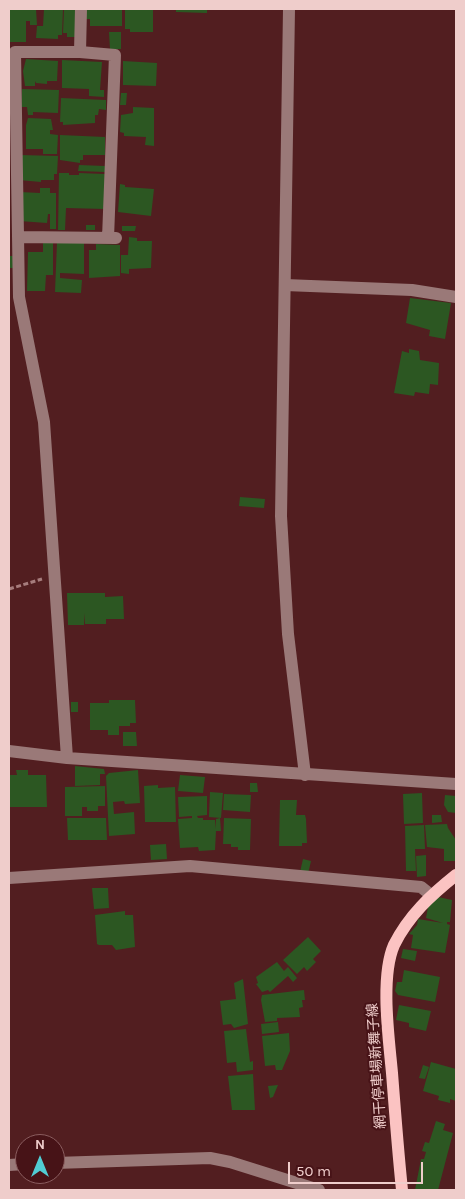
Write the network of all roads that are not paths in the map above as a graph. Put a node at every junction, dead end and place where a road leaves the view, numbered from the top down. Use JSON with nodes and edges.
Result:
{"nodes":[{"id":1,"x":81,"y":9,"type":"edge"},
{"id":2,"x":290,"y":9,"type":"edge"},
{"id":3,"x":12,"y":51,"type":"edge"},
{"id":4,"x":80,"y":52,"type":"junction"},
{"id":5,"x":18,"y":237,"type":"junction"},
{"id":6,"x":285,"y":285,"type":"junction"},
{"id":7,"x":456,"y":297,"type":"edge"},
{"id":8,"x":9,"y":751,"type":"edge"},
{"id":9,"x":67,"y":758,"type":"junction"},
{"id":10,"x":305,"y":775,"type":"junction"},
{"id":11,"x":456,"y":784,"type":"edge"},
{"id":12,"x":456,"y":875,"type":"edge"},
{"id":13,"x":9,"y":878,"type":"edge"},
{"id":14,"x":431,"y":895,"type":"junction"},
{"id":15,"x":65,"y":1163,"type":"edge"},
{"id":16,"x":319,"y":1190,"type":"edge"},
{"id":17,"x":402,"y":1190,"type":"edge"}],
"edges":[{"from":1,"to":4,"type":"street"},
{"from":2,"to":6,"type":"street"},
{"from":3,"to":4,"type":"street"},
{"from":3,"to":5,"type":"street"},
{"from":4,"to":5,"type":"street"},
{"from":5,"to":9,"type":"street"},
{"from":6,"to":7,"type":"street"},
{"from":6,"to":10,"type":"street"},
{"from":8,"to":9,"type":"street"},
{"from":9,"to":10,"type":"street"},
{"from":10,"to":11,"type":"street"},
{"from":12,"to":14,"type":"main road","name":"網干停車場新舞子線"},
{"from":13,"to":14,"type":"street"},
{"from":14,"to":17,"type":"main road","name":"網干停車場新舞子線"},
{"from":15,"to":16,"type":"street"}]}
